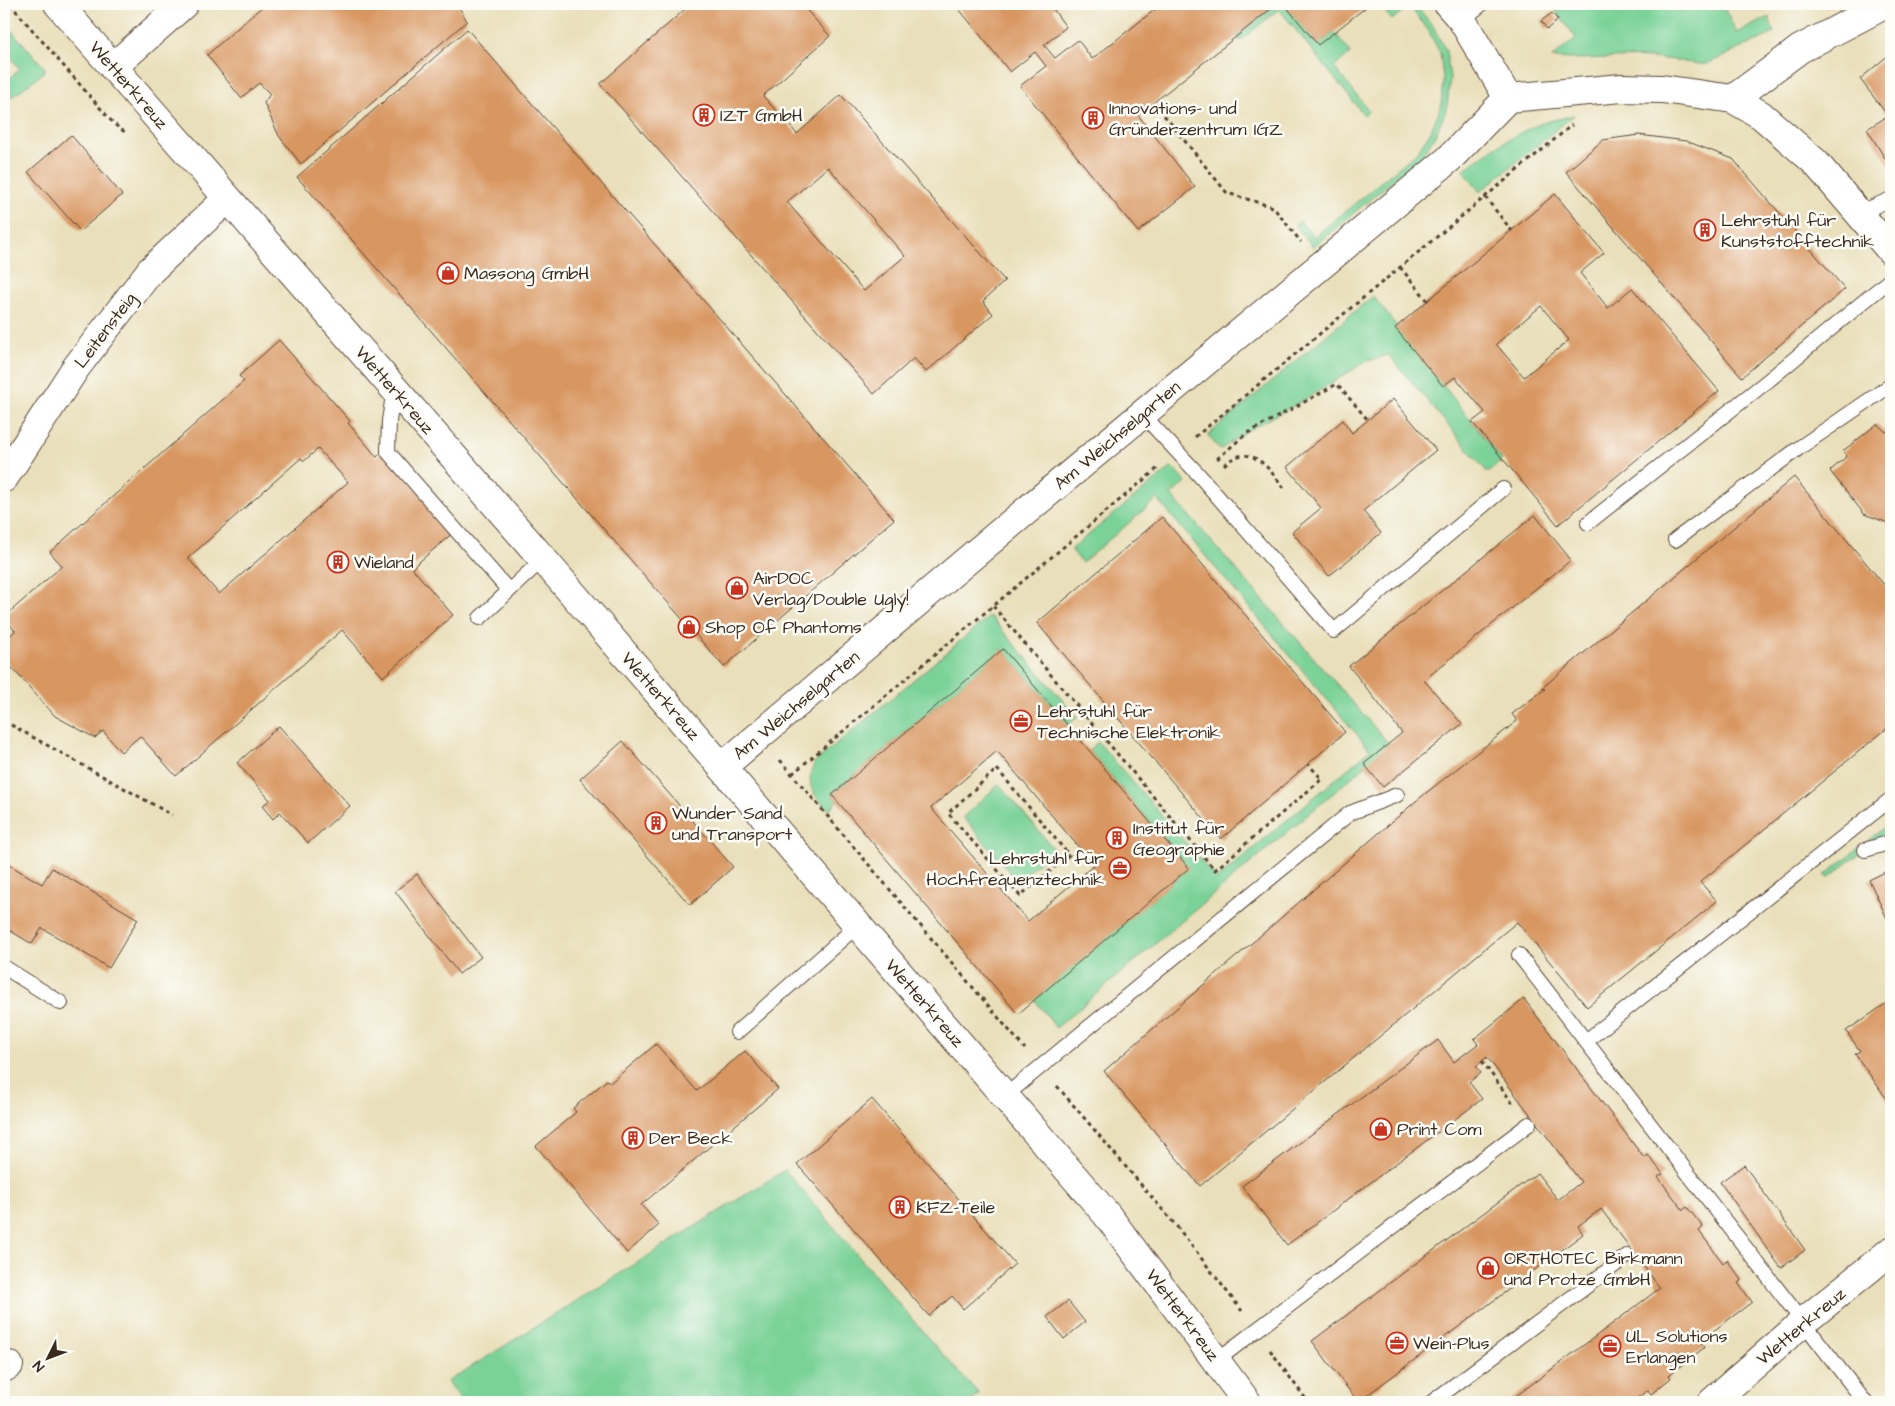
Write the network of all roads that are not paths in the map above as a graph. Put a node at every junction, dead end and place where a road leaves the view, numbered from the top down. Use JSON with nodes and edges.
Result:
{"nodes":[{"id":1,"x":58,"y":4,"type":"edge"},
{"id":2,"x":184,"y":4,"type":"edge"},
{"id":3,"x":1886,"y":4,"type":"edge"},
{"id":4,"x":1464,"y":9,"type":"edge"},
{"id":5,"x":113,"y":67,"type":"junction"},
{"id":6,"x":1508,"y":98,"type":"junction"},
{"id":7,"x":1733,"y":99,"type":"junction"},
{"id":8,"x":227,"y":198,"type":"junction"},
{"id":9,"x":1891,"y":199,"type":"edge"},
{"id":10,"x":1858,"y":213,"type":"junction"},
{"id":11,"x":1891,"y":251,"type":"edge"},
{"id":12,"x":1891,"y":279,"type":"edge"},
{"id":13,"x":1891,"y":385,"type":"edge"},
{"id":14,"x":394,"y":389,"type":"junction"},
{"id":15,"x":1142,"y":414,"type":"junction"},
{"id":16,"x":4,"y":478,"type":"edge"},
{"id":17,"x":1503,"y":489,"type":"dead end"},
{"id":18,"x":1588,"y":523,"type":"dead end"},
{"id":19,"x":1675,"y":540,"type":"dead end"},
{"id":20,"x":543,"y":559,"type":"junction"},
{"id":21,"x":509,"y":591,"type":"junction"},
{"id":22,"x":480,"y":618,"type":"dead end"},
{"id":23,"x":722,"y":767,"type":"junction"},
{"id":24,"x":1397,"y":795,"type":"dead end"},
{"id":25,"x":1891,"y":799,"type":"edge"},
{"id":26,"x":1891,"y":842,"type":"edge"},
{"id":27,"x":1865,"y":850,"type":"dead end"},
{"id":28,"x":858,"y":925,"type":"junction"},
{"id":29,"x":1519,"y":955,"type":"dead end"},
{"id":30,"x":4,"y":967,"type":"edge"},
{"id":31,"x":61,"y":1003,"type":"dead end"},
{"id":32,"x":737,"y":1032,"type":"dead end"},
{"id":33,"x":1586,"y":1041,"type":"junction"},
{"id":34,"x":1005,"y":1096,"type":"junction"},
{"id":35,"x":1529,"y":1124,"type":"road end"},
{"id":36,"x":1891,"y":1251,"type":"edge"},
{"id":37,"x":1627,"y":1256,"type":"dead end"},
{"id":38,"x":1802,"y":1323,"type":"junction"},
{"id":39,"x":1217,"y":1360,"type":"junction"},
{"id":40,"x":1247,"y":1402,"type":"edge"},
{"id":41,"x":1432,"y":1402,"type":"edge"},
{"id":42,"x":1712,"y":1402,"type":"edge"},
{"id":43,"x":1865,"y":1402,"type":"edge"}],
"edges":[{"from":1,"to":5,"type":"street","name":"Wetterkreuz"},
{"from":2,"to":5,"type":"street"},
{"from":3,"to":7,"type":"street"},
{"from":4,"to":6,"type":"street"},
{"from":5,"to":8,"type":"street","name":"Wetterkreuz"},
{"from":6,"to":7,"type":"street"},
{"from":6,"to":15,"type":"street","name":"Am Weichselgarten"},
{"from":7,"to":10,"type":"street"},
{"from":8,"to":14,"type":"street","name":"Wetterkreuz"},
{"from":8,"to":16,"type":"street","name":"Leitensteig"},
{"from":9,"to":10,"type":"lane"},
{"from":10,"to":11,"type":"street"},
{"from":12,"to":18,"type":"lane"},
{"from":13,"to":19,"type":"lane"},
{"from":14,"to":20,"type":"street","name":"Wetterkreuz"},
{"from":14,"to":21,"type":"lane"},
{"from":15,"to":17,"type":"lane"},
{"from":15,"to":23,"type":"street","name":"Am Weichselgarten"},
{"from":20,"to":21,"type":"lane"},
{"from":20,"to":23,"type":"street","name":"Wetterkreuz"},
{"from":21,"to":22,"type":"lane"},
{"from":23,"to":28,"type":"street","name":"Wetterkreuz"},
{"from":24,"to":34,"type":"lane"},
{"from":25,"to":33,"type":"lane"},
{"from":26,"to":27,"type":"lane"},
{"from":28,"to":32,"type":"lane"},
{"from":28,"to":34,"type":"street","name":"Wetterkreuz"},
{"from":29,"to":33,"type":"lane"},
{"from":30,"to":31,"type":"lane"},
{"from":33,"to":38,"type":"lane"},
{"from":34,"to":39,"type":"street","name":"Wetterkreuz"},
{"from":35,"to":39,"type":"lane"},
{"from":36,"to":38,"type":"street","name":"Wetterkreuz"},
{"from":37,"to":41,"type":"lane"},
{"from":38,"to":42,"type":"street","name":"Wetterkreuz"},
{"from":38,"to":43,"type":"lane"},
{"from":39,"to":40,"type":"street","name":"Wetterkreuz"}]}
